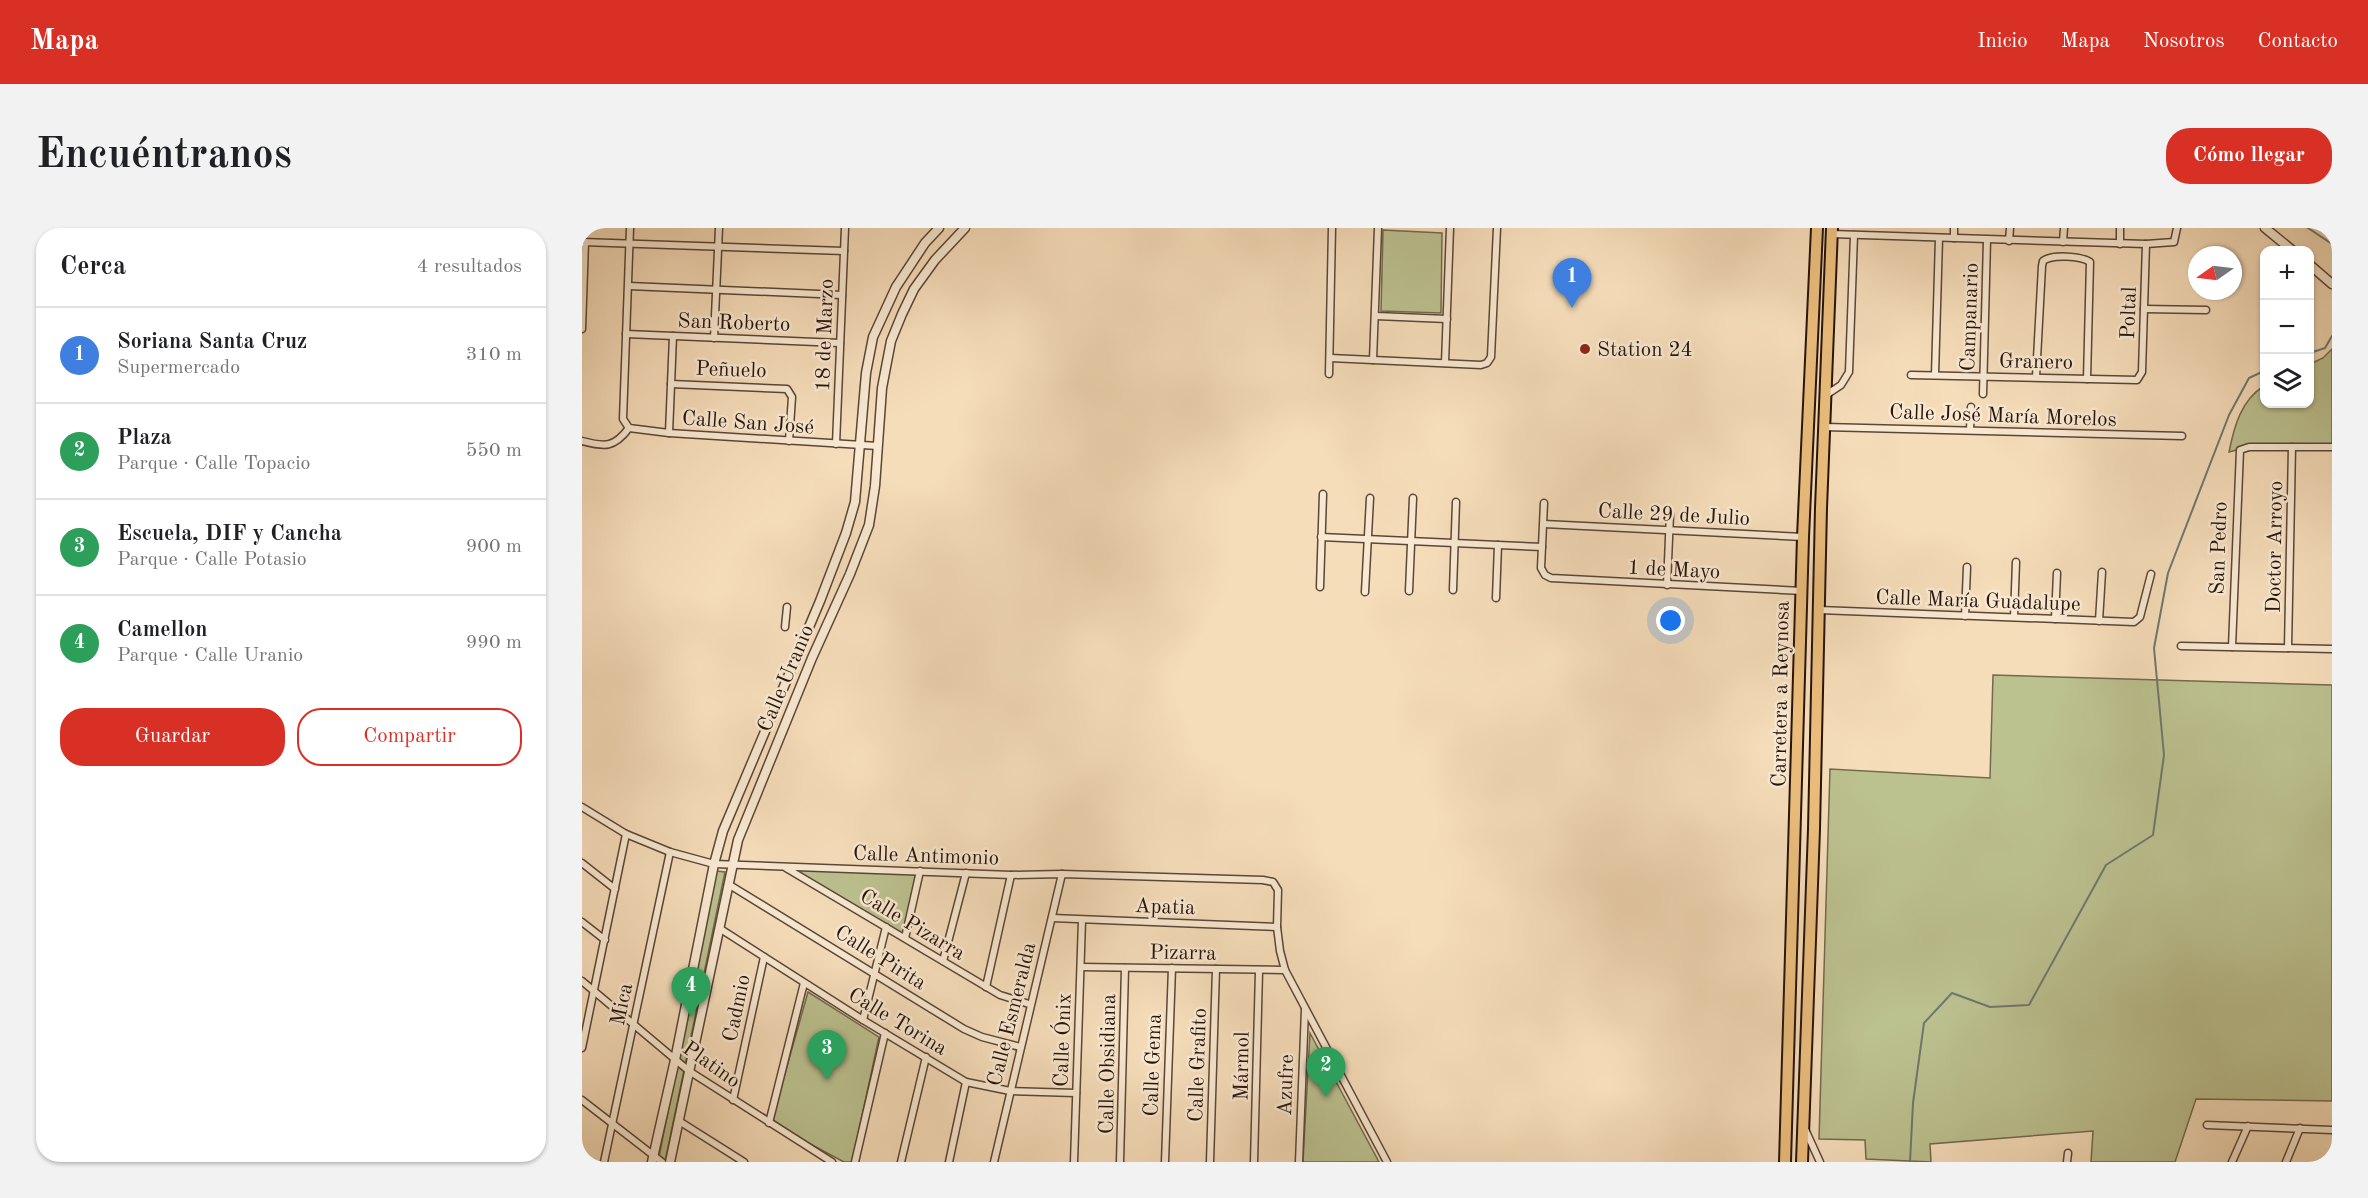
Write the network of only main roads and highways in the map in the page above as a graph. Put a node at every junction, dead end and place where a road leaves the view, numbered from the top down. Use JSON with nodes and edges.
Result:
{"nodes":[{"id":1,"x":1817,"y":228,"type":"edge"},
{"id":2,"x":1831,"y":231,"type":"edge"},
{"id":3,"x":1815,"y":289,"type":"junction"},
{"id":4,"x":1828,"y":329,"type":"junction"},
{"id":5,"x":1821,"y":508,"type":"junction"},
{"id":6,"x":1804,"y":519,"type":"junction"},
{"id":7,"x":1803,"y":551,"type":"junction"},
{"id":8,"x":1802,"y":591,"type":"junction"},
{"id":9,"x":1819,"y":596,"type":"junction"},
{"id":10,"x":1817,"y":646,"type":"junction"},
{"id":11,"x":1791,"y":994,"type":"junction"},
{"id":12,"x":1807,"y":995,"type":"junction"},
{"id":13,"x":1785,"y":1162,"type":"edge"},
{"id":14,"x":1802,"y":1162,"type":"edge"}],
"edges":[{"from":1,"to":3,"type":"main road","name":"Carretera a Reynosa"},
{"from":2,"to":4,"type":"main road","name":"Carretera a Reynosa"},
{"from":3,"to":4,"type":"main road"},
{"from":3,"to":6,"type":"main road","name":"Carretera a Reynosa"},
{"from":4,"to":5,"type":"main road","name":"Carretera a Reynosa"},
{"from":5,"to":6,"type":"main road"},
{"from":5,"to":9,"type":"main road","name":"Carretera a Reynosa"},
{"from":6,"to":7,"type":"main road","name":"Carretera a Reynosa"},
{"from":7,"to":8,"type":"main road","name":"Carretera a Reynosa"},
{"from":7,"to":9,"type":"main road"},
{"from":8,"to":10,"type":"main road"},
{"from":8,"to":11,"type":"main road","name":"Carretera a Reynosa"},
{"from":9,"to":10,"type":"main road","name":"Carretera a Reynosa"},
{"from":10,"to":12,"type":"main road","name":"Carretera a Reynosa"},
{"from":11,"to":12,"type":"main road"},
{"from":11,"to":13,"type":"main road","name":"Carretera a Reynosa"},
{"from":12,"to":14,"type":"main road","name":"Carretera a Reynosa"}]}
